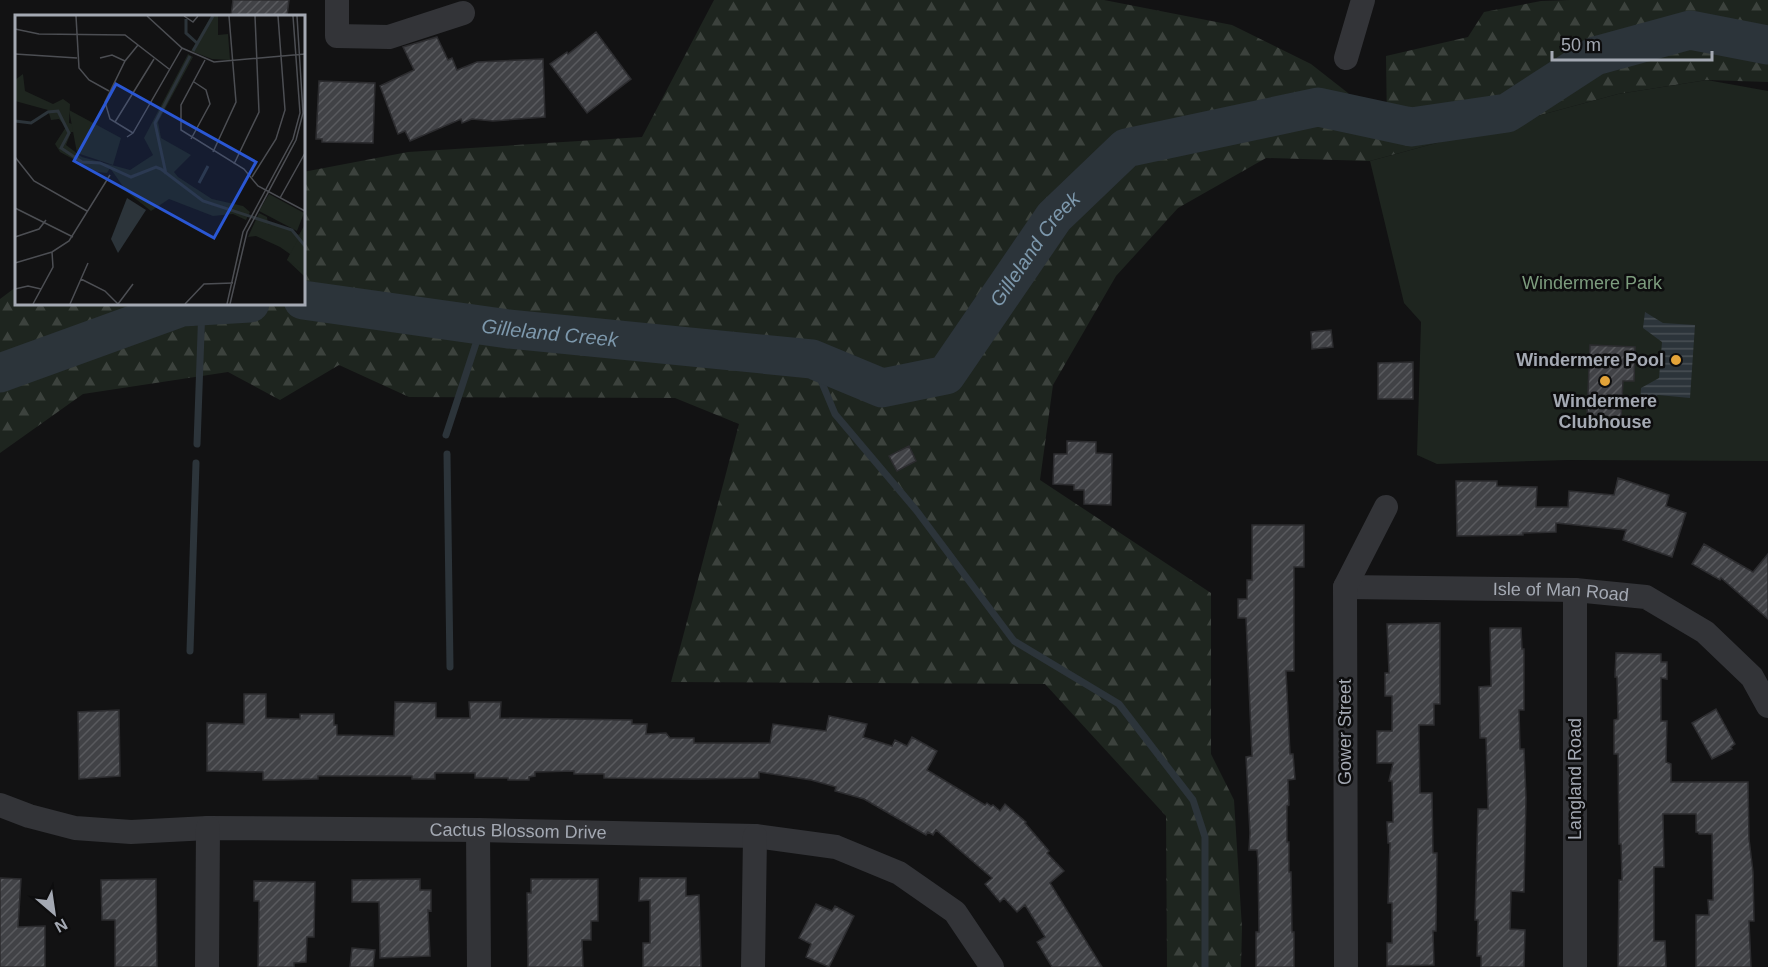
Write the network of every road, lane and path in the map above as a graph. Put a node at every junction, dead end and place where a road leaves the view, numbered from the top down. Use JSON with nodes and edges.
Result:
{"nodes":[{"id":1,"x":337,"y":0,"type":"edge"},
{"id":2,"x":1363,"y":0,"type":"edge"},
{"id":3,"x":463,"y":13,"type":"dead end"},
{"id":4,"x":1346,"y":58,"type":"dead end"},
{"id":5,"x":1386,"y":507,"type":"dead end"},
{"id":6,"x":1345,"y":587,"type":"junction"},
{"id":7,"x":1575,"y":590,"type":"junction"},
{"id":8,"x":1768,"y":706,"type":"edge"},
{"id":9,"x":0,"y":805,"type":"edge"},
{"id":10,"x":208,"y":828,"type":"junction"},
{"id":11,"x":478,"y":830,"type":"junction"},
{"id":12,"x":755,"y":836,"type":"junction"},
{"id":13,"x":207,"y":967,"type":"edge"},
{"id":14,"x":478,"y":967,"type":"edge"},
{"id":15,"x":753,"y":967,"type":"edge"},
{"id":16,"x":992,"y":967,"type":"edge"},
{"id":17,"x":1346,"y":967,"type":"edge"},
{"id":18,"x":1575,"y":967,"type":"edge"}],
"edges":[{"from":1,"to":3,"type":"street"},
{"from":2,"to":4,"type":"street"},
{"from":5,"to":6,"type":"street","name":"Gower Street"},
{"from":6,"to":7,"type":"street","name":"Isle of Man Road"},
{"from":6,"to":17,"type":"street","name":"Gower Street"},
{"from":7,"to":8,"type":"street","name":"Isle of Man Road"},
{"from":7,"to":18,"type":"street","name":"Langland Road"},
{"from":9,"to":10,"type":"street","name":"Cactus Blossom Drive"},
{"from":10,"to":11,"type":"street","name":"Cactus Blossom Drive"},
{"from":10,"to":13,"type":"street"},
{"from":11,"to":12,"type":"street","name":"Cactus Blossom Drive"},
{"from":11,"to":14,"type":"street"},
{"from":12,"to":15,"type":"street"},
{"from":12,"to":16,"type":"street","name":"Cactus Blossom Drive"}]}
